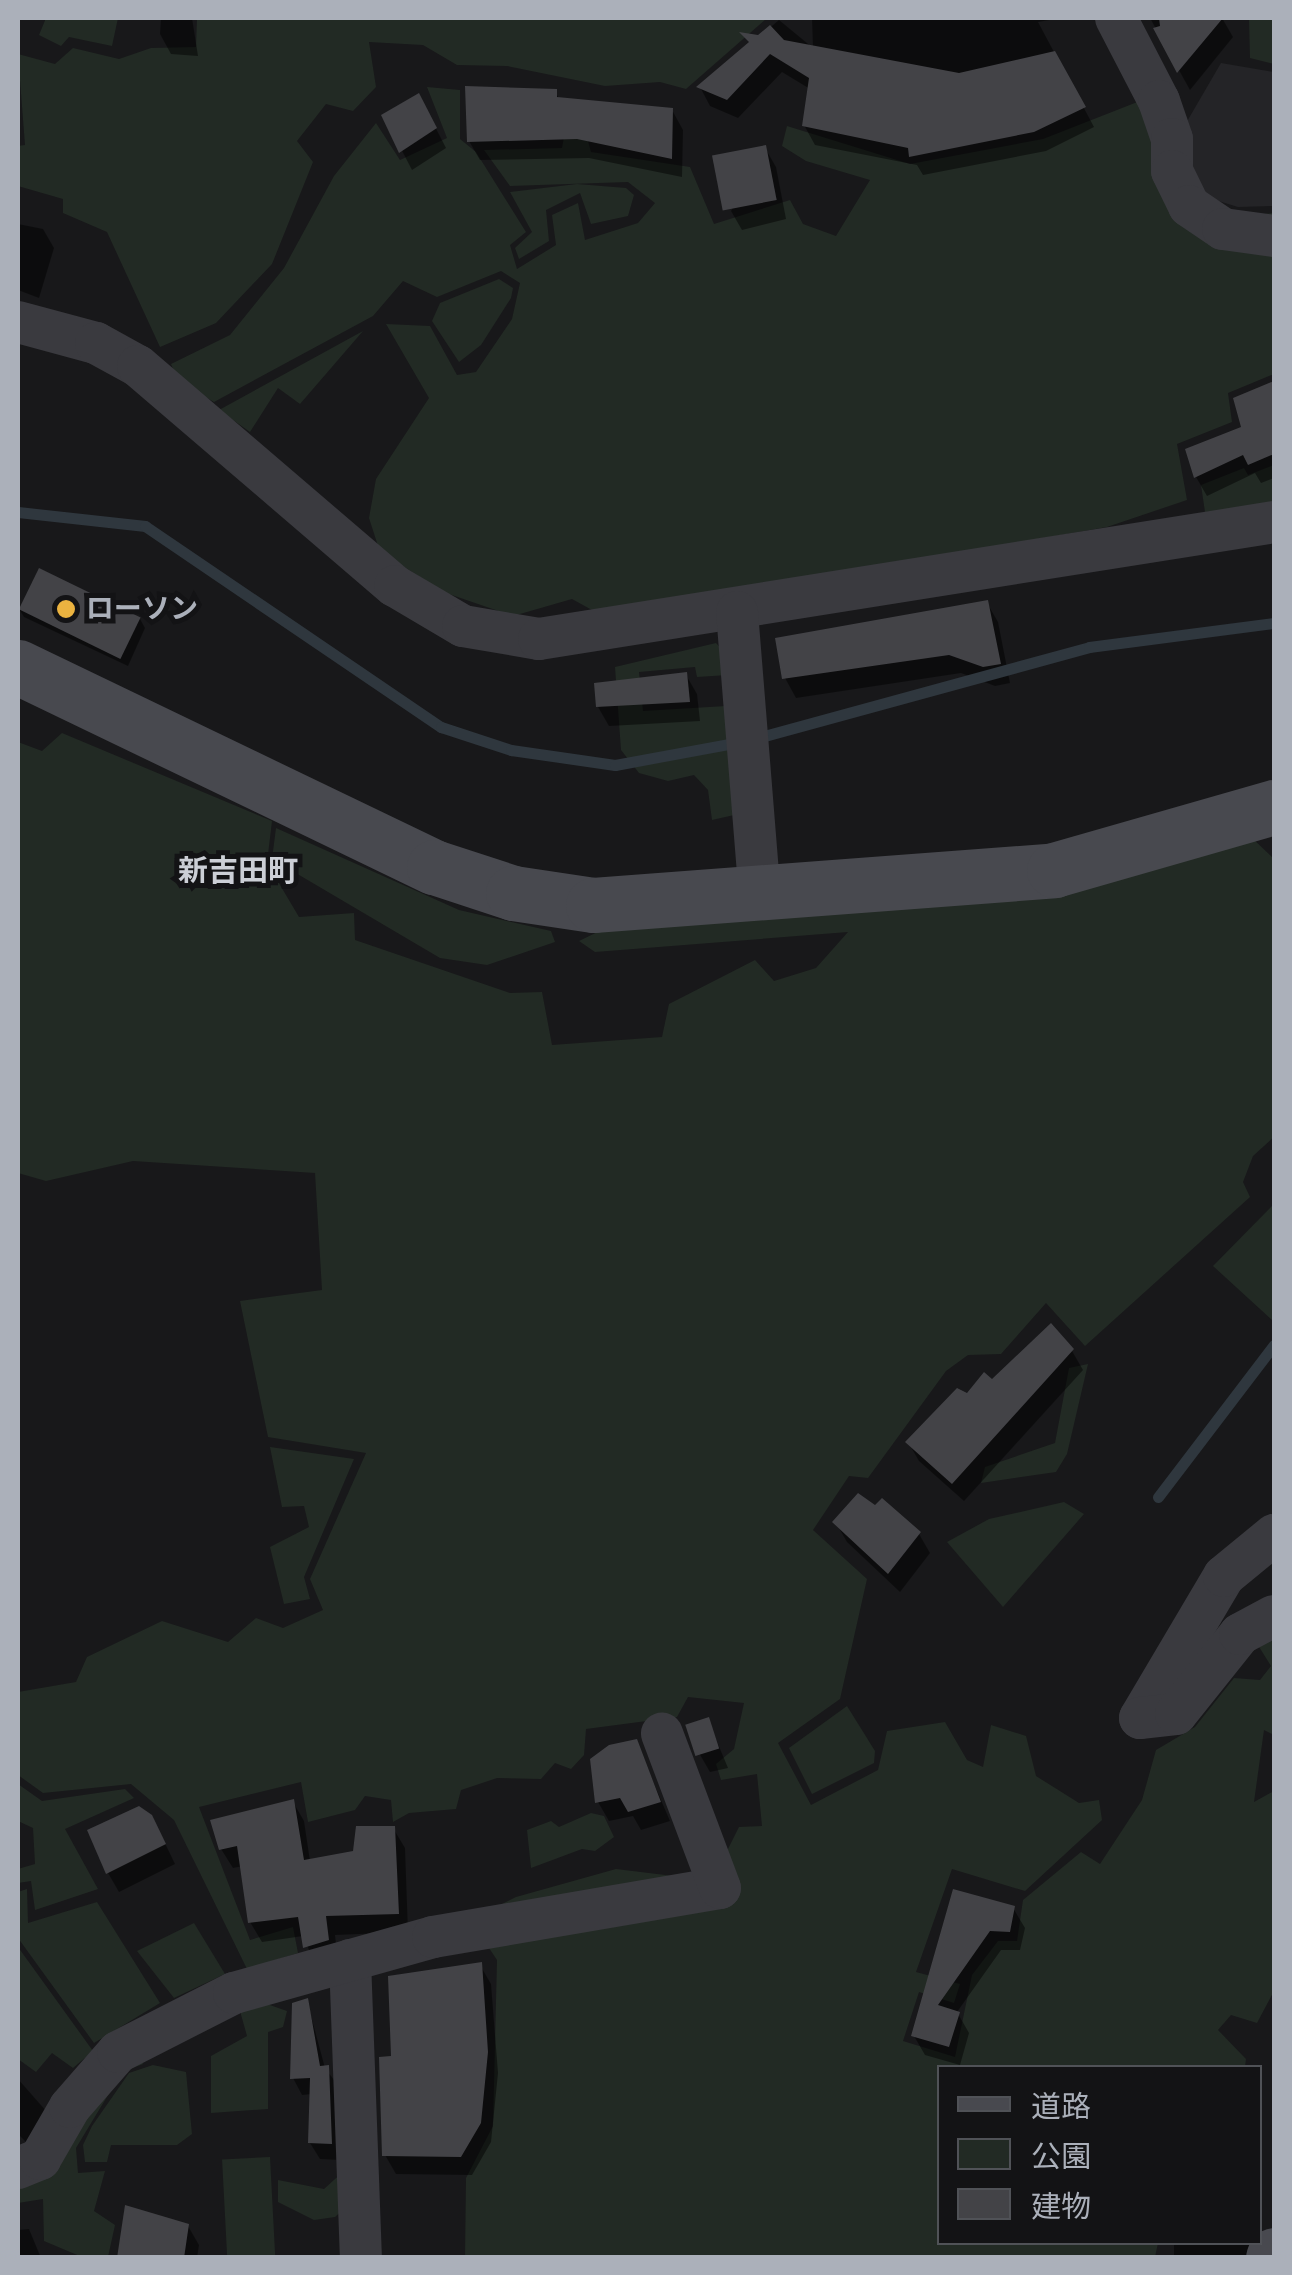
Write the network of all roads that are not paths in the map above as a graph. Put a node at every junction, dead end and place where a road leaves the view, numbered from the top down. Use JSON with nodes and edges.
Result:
{"nodes":[{"id":1,"x":1116,"y":18,"type":"edge"},
{"id":2,"x":1274,"y":236,"type":"edge"},
{"id":3,"x":18,"y":322,"type":"edge"},
{"id":4,"x":1274,"y":522,"type":"edge"},
{"id":5,"x":736,"y":612,"type":"junction"},
{"id":6,"x":18,"y":667,"type":"edge"},
{"id":7,"x":1274,"y":807,"type":"edge"},
{"id":8,"x":760,"y":895,"type":"junction"},
{"id":9,"x":1274,"y":1535,"type":"edge"},
{"id":10,"x":1274,"y":1616,"type":"edge"},
{"id":11,"x":662,"y":1734,"type":"dead end"},
{"id":12,"x":350,"y":1960,"type":"junction"},
{"id":13,"x":18,"y":2168,"type":"edge"},
{"id":14,"x":361,"y":2258,"type":"edge"}],
"edges":[{"from":1,"to":2,"type":"street"},
{"from":3,"to":5,"type":"street"},
{"from":4,"to":5,"type":"street"},
{"from":5,"to":8,"type":"street"},
{"from":6,"to":8,"type":"street"},
{"from":7,"to":8,"type":"street"},
{"from":9,"to":10,"type":"street"},
{"from":11,"to":12,"type":"street"},
{"from":12,"to":13,"type":"street"},
{"from":12,"to":14,"type":"street"}]}
